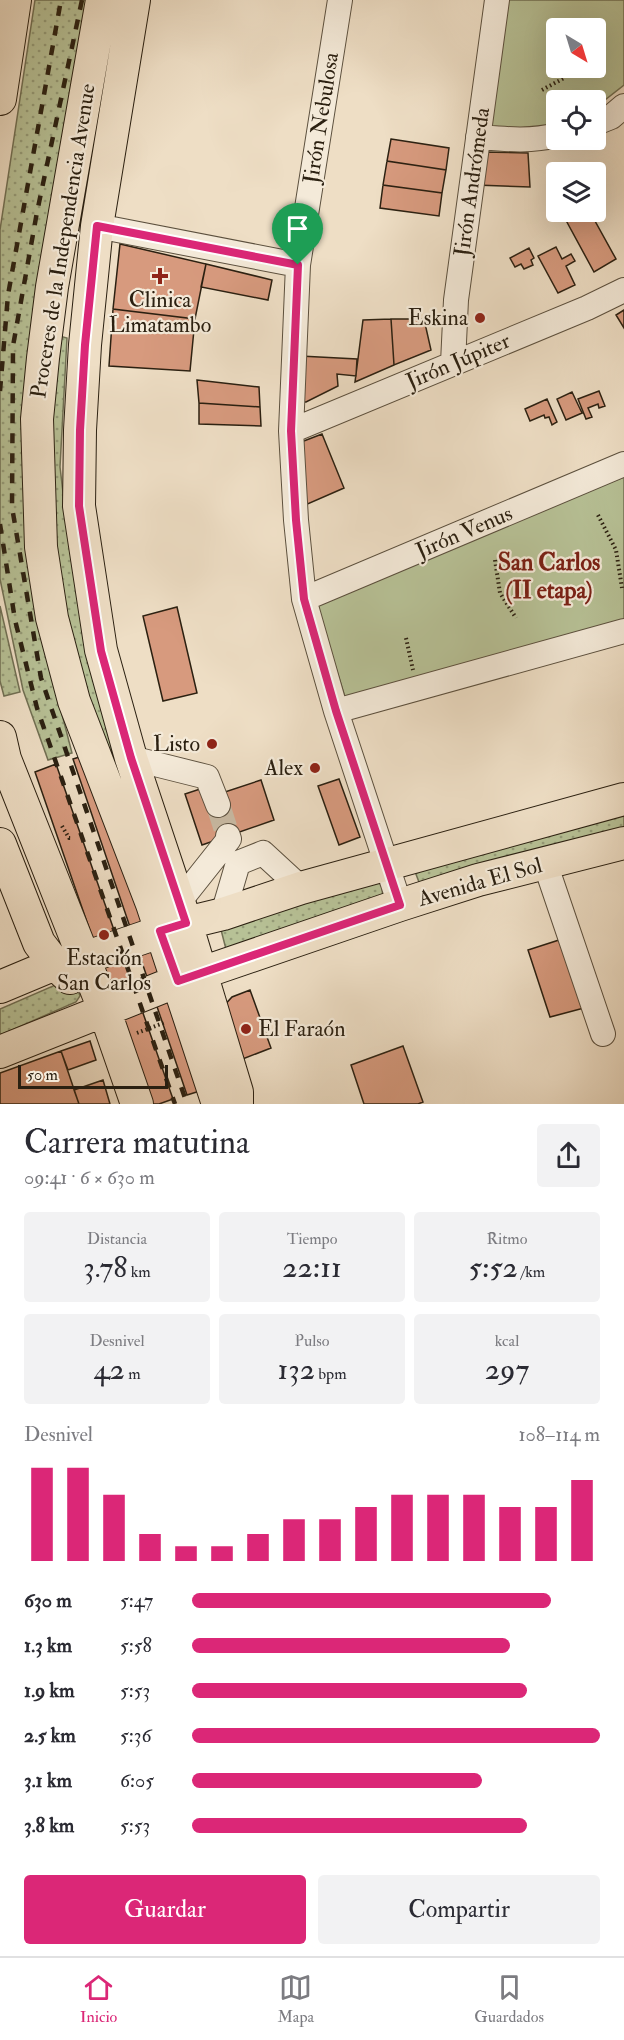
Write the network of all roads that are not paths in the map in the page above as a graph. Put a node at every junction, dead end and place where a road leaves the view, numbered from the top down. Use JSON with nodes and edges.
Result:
{"nodes":[{"id":1,"x":15,"y":0,"type":"edge"},
{"id":2,"x":102,"y":0,"type":"edge"},
{"id":3,"x":134,"y":0,"type":"edge"},
{"id":4,"x":340,"y":0,"type":"edge"},
{"id":5,"x":497,"y":0,"type":"edge"},
{"id":6,"x":0,"y":99,"type":"edge"},
{"id":7,"x":624,"y":106,"type":"edge"},
{"id":8,"x":606,"y":119,"type":"edge"},
{"id":9,"x":478,"y":137,"type":"junction"},
{"id":10,"x":546,"y":138,"type":"edge"},
{"id":11,"x":97,"y":226,"type":"junction"},
{"id":12,"x":298,"y":265,"type":"junction"},
{"id":13,"x":624,"y":290,"type":"edge"},
{"id":14,"x":453,"y":363,"type":"junction"},
{"id":15,"x":291,"y":431,"type":"junction"},
{"id":16,"x":624,"y":464,"type":"edge"},
{"id":17,"x":304,"y":599,"type":"junction"},
{"id":18,"x":624,"y":631,"type":"edge"},
{"id":19,"x":336,"y":711,"type":"junction"},
{"id":20,"x":0,"y":737,"type":"edge"},
{"id":21,"x":131,"y":758,"type":"junction"},
{"id":22,"x":624,"y":799,"type":"edge"},
{"id":23,"x":218,"y":805,"type":"tunnel mouth"},
{"id":24,"x":624,"y":843,"type":"edge"},
{"id":25,"x":0,"y":844,"type":"edge"},
{"id":26,"x":238,"y":862,"type":"junction"},
{"id":27,"x":544,"y":863,"type":"junction"},
{"id":28,"x":388,"y":864,"type":"junction"},
{"id":29,"x":301,"y":888,"type":"junction"},
{"id":30,"x":400,"y":905,"type":"junction"},
{"id":31,"x":223,"y":914,"type":"junction"},
{"id":32,"x":175,"y":919,"type":"junction"},
{"id":33,"x":70,"y":961,"type":"junction"},
{"id":34,"x":189,"y":978,"type":"junction"},
{"id":35,"x":0,"y":987,"type":"edge"},
{"id":36,"x":104,"y":1009,"type":"junction"},
{"id":37,"x":603,"y":1034,"type":"dead end"},
{"id":38,"x":0,"y":1052,"type":"edge"},
{"id":39,"x":137,"y":1104,"type":"edge"},
{"id":40,"x":218,"y":1104,"type":"edge"},
{"id":41,"x":237,"y":1104,"type":"edge"}],
"edges":[{"from":1,"to":6,"type":"main road"},
{"from":2,"to":32,"type":"main road","name":"Proceres de la Independencia Avenue"},
{"from":3,"to":11,"type":"main road"},
{"from":4,"to":12,"type":"street","name":"Jirón Nebulosa"},
{"from":5,"to":9,"type":"street","name":"Jirón Andrómeda"},
{"from":7,"to":8,"type":"street"},
{"from":9,"to":10,"type":"street"},
{"from":9,"to":14,"type":"street","name":"Jirón Andrómeda"},
{"from":11,"to":12,"type":"street"},
{"from":11,"to":21,"type":"main road"},
{"from":12,"to":15,"type":"street","name":"Jirón Nebulosa"},
{"from":13,"to":14,"type":"street","name":"Jirón Júpiter"},
{"from":14,"to":15,"type":"street","name":"Jirón Júpiter"},
{"from":15,"to":17,"type":"street","name":"Jirón Nebulosa"},
{"from":16,"to":17,"type":"street","name":"Jirón Venus"},
{"from":17,"to":19,"type":"street","name":"Jirón Nebulosa"},
{"from":18,"to":19,"type":"street"},
{"from":19,"to":28,"type":"street","name":"Jirón Nebulosa"},
{"from":20,"to":33,"type":"main road"},
{"from":21,"to":23,"type":"street"},
{"from":21,"to":32,"type":"main road"},
{"from":22,"to":28,"type":"main road","name":"Avenida El Sol"},
{"from":24,"to":27,"type":"main road","name":"Avenida El Sol"},
{"from":25,"to":33,"type":"main road"},
{"from":26,"to":29,"type":"street"},
{"from":26,"to":31,"type":"street"},
{"from":26,"to":32,"type":"street"},
{"from":27,"to":30,"type":"main road","name":"Avenida El Sol"},
{"from":27,"to":37,"type":"street"},
{"from":28,"to":29,"type":"main road","name":"Avenida El Sol"},
{"from":28,"to":30,"type":"street","name":"Jirón Nebulosa"},
{"from":29,"to":31,"type":"main road","name":"Avenida El Sol"},
{"from":30,"to":34,"type":"main road","name":"Avenida El Sol"},
{"from":31,"to":32,"type":"main road","name":"Avenida El Sol"},
{"from":32,"to":33,"type":"main road","name":"Avenida El Sol"},
{"from":32,"to":34,"type":"main road"},
{"from":33,"to":35,"type":"main road","name":"Avenida El Sol"},
{"from":33,"to":36,"type":"main road"},
{"from":34,"to":36,"type":"main road","name":"Avenida El Sol"},
{"from":34,"to":40,"type":"main road"},
{"from":34,"to":41,"type":"main road"},
{"from":36,"to":38,"type":"main road","name":"Avenida El Sol"},
{"from":36,"to":39,"type":"main road"}]}
